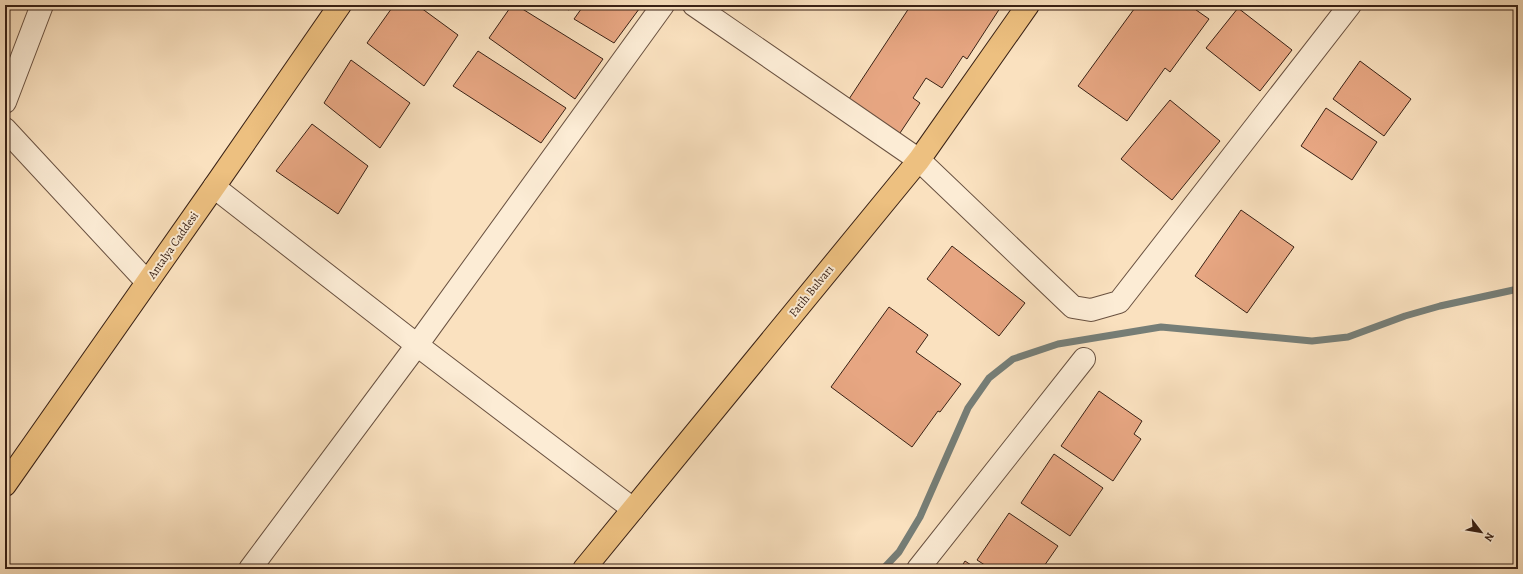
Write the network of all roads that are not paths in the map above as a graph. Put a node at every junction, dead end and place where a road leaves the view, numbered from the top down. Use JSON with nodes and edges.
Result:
{"nodes":[{"id":1,"x":42,"y":5,"type":"edge"},
{"id":2,"x":340,"y":5,"type":"edge"},
{"id":3,"x":663,"y":5,"type":"edge"},
{"id":4,"x":694,"y":5,"type":"edge"},
{"id":5,"x":1028,"y":5,"type":"edge"},
{"id":6,"x":1350,"y":5,"type":"edge"},
{"id":7,"x":5,"y":102,"type":"edge"},
{"id":8,"x":5,"y":129,"type":"edge"},
{"id":9,"x":919,"y":160,"type":"junction"},
{"id":10,"x":214,"y":187,"type":"junction"},
{"id":11,"x":148,"y":282,"type":"junction"},
{"id":12,"x":417,"y":345,"type":"junction"},
{"id":13,"x":1084,"y":359,"type":"dead end"},
{"id":14,"x":5,"y":485,"type":"edge"},
{"id":15,"x":632,"y":509,"type":"junction"},
{"id":16,"x":250,"y":569,"type":"edge"},
{"id":17,"x":584,"y":569,"type":"edge"},
{"id":18,"x":918,"y":569,"type":"edge"}],
"edges":[{"from":1,"to":7,"type":"street"},
{"from":2,"to":10,"type":"main road","name":"Antalya Caddesi"},
{"from":3,"to":12,"type":"street"},
{"from":4,"to":9,"type":"street"},
{"from":5,"to":9,"type":"main road","name":"Fatih Bulvarı"},
{"from":6,"to":9,"type":"street"},
{"from":8,"to":11,"type":"street"},
{"from":9,"to":15,"type":"main road","name":"Fatih Bulvarı"},
{"from":10,"to":11,"type":"main road","name":"Antalya Caddesi"},
{"from":10,"to":12,"type":"street"},
{"from":11,"to":14,"type":"main road","name":"Antalya Caddesi"},
{"from":12,"to":15,"type":"street"},
{"from":12,"to":16,"type":"street"},
{"from":13,"to":18,"type":"street"},
{"from":15,"to":17,"type":"main road","name":"Fatih Bulvarı"}]}
